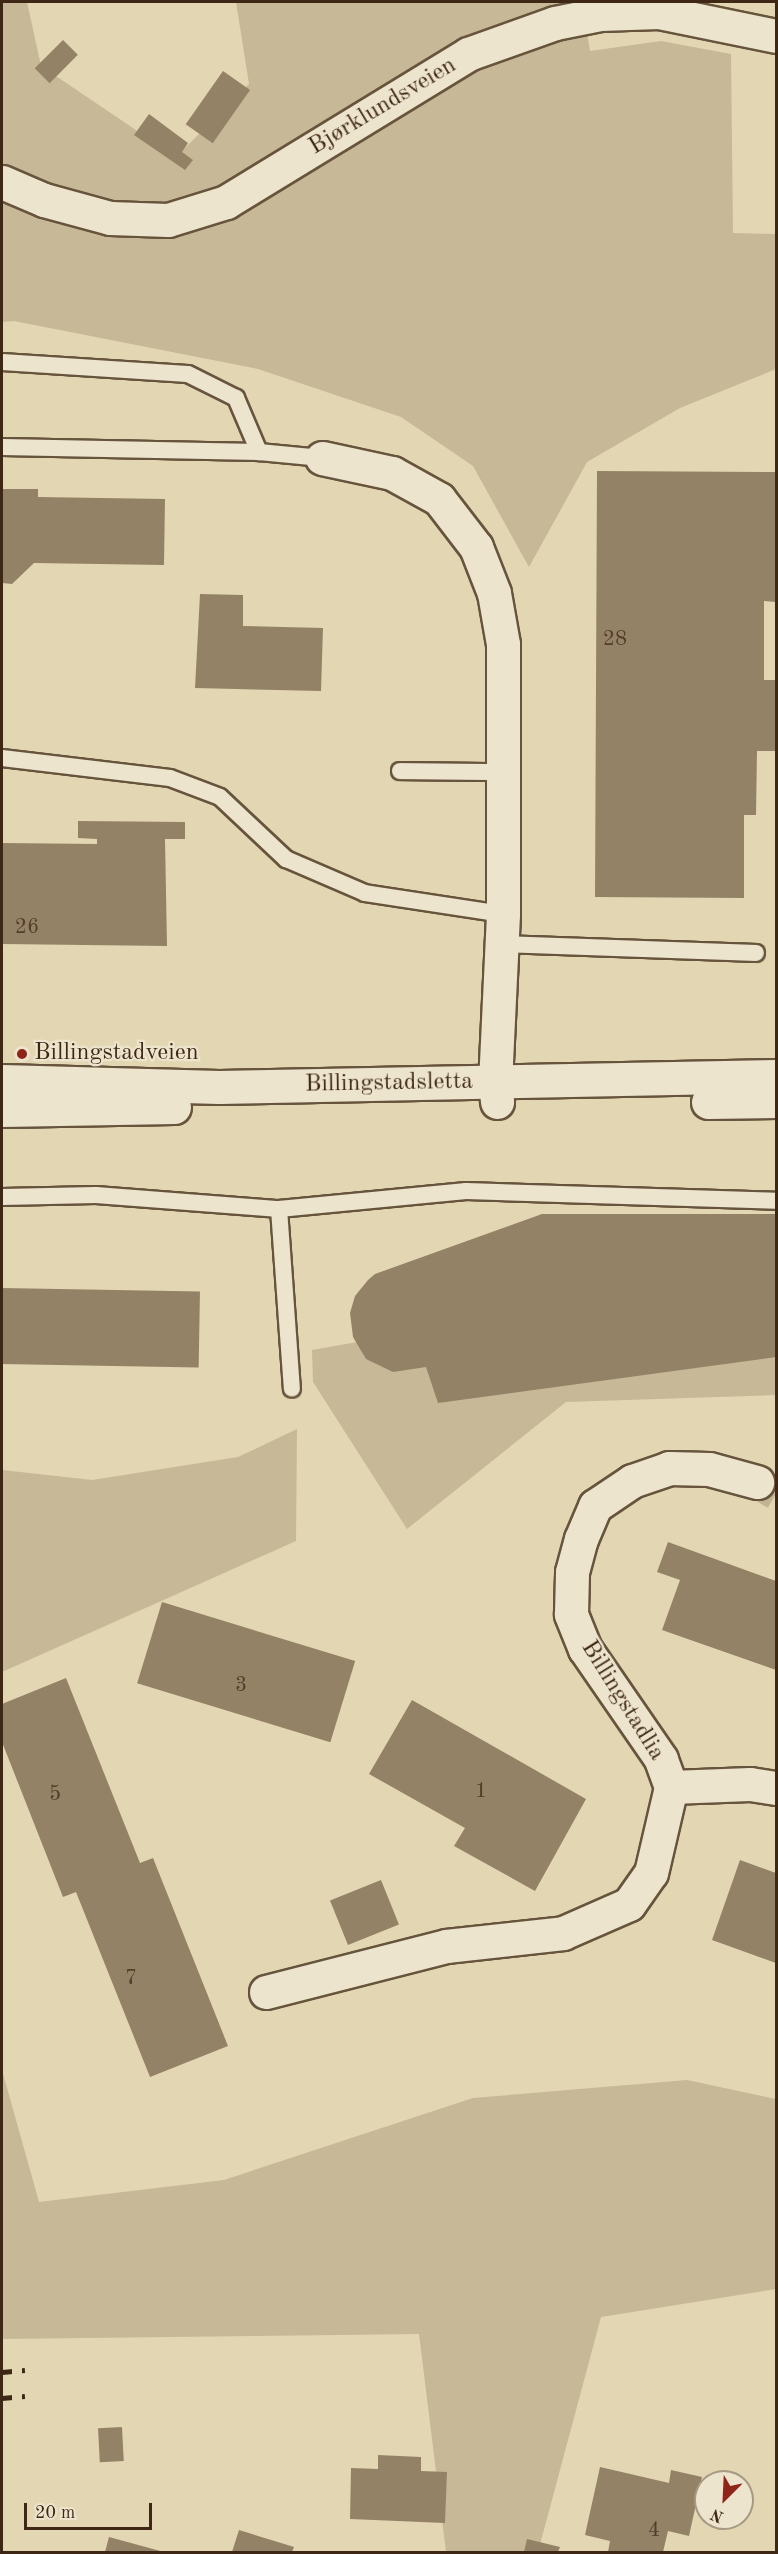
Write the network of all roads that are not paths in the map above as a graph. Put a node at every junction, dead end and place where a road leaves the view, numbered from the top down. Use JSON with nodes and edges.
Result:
{"nodes":[{"id":1,"x":777,"y":36,"type":"edge"},
{"id":2,"x":2,"y":182,"type":"edge"},
{"id":3,"x":2,"y":362,"type":"edge"},
{"id":4,"x":2,"y":447,"type":"edge"},
{"id":5,"x":259,"y":452,"type":"junction"},
{"id":6,"x":322,"y":458,"type":"joint"},
{"id":7,"x":2,"y":758,"type":"edge"},
{"id":8,"x":400,"y":771,"type":"dead end"},
{"id":9,"x":504,"y":772,"type":"junction"},
{"id":10,"x":502,"y":929,"type":"junction"},
{"id":11,"x":756,"y":953,"type":"dead end"},
{"id":12,"x":777,"y":1076,"type":"edge"},
{"id":13,"x":2,"y":1082,"type":"edge"},
{"id":14,"x":496,"y":1092,"type":"junction"},
{"id":15,"x":777,"y":1101,"type":"edge"},
{"id":16,"x":2,"y":1110,"type":"edge"},
{"id":17,"x":2,"y":1197,"type":"edge"},
{"id":18,"x":777,"y":1201,"type":"edge"},
{"id":19,"x":279,"y":1209,"type":"junction"},
{"id":20,"x":292,"y":1389,"type":"dead end"},
{"id":21,"x":757,"y":1482,"type":"tunnel mouth"},
{"id":22,"x":671,"y":1787,"type":"junction"},
{"id":23,"x":777,"y":1788,"type":"edge"},
{"id":24,"x":266,"y":1992,"type":"dead end"}],
"edges":[{"from":1,"to":2,"type":"street","name":"Bjørklundsveien"},
{"from":3,"to":5,"type":"lane"},
{"from":4,"to":5,"type":"lane"},
{"from":5,"to":6,"type":"lane"},
{"from":6,"to":9,"type":"street"},
{"from":7,"to":10,"type":"lane"},
{"from":8,"to":9,"type":"lane"},
{"from":9,"to":10,"type":"street"},
{"from":10,"to":11,"type":"lane"},
{"from":10,"to":14,"type":"street"},
{"from":12,"to":14,"type":"street","name":"Billingstadsletta"},
{"from":13,"to":14,"type":"street","name":"Billingstadsletta"},
{"from":14,"to":15,"type":"street","name":"Billingstadsletta"},
{"from":14,"to":16,"type":"street","name":"Billingstadsletta"},
{"from":17,"to":19,"type":"lane"},
{"from":18,"to":19,"type":"lane"},
{"from":19,"to":20,"type":"lane"},
{"from":21,"to":22,"type":"street","name":"Billingstadlia"},
{"from":22,"to":23,"type":"street"},
{"from":22,"to":24,"type":"street","name":"Billingstadlia"}]}
